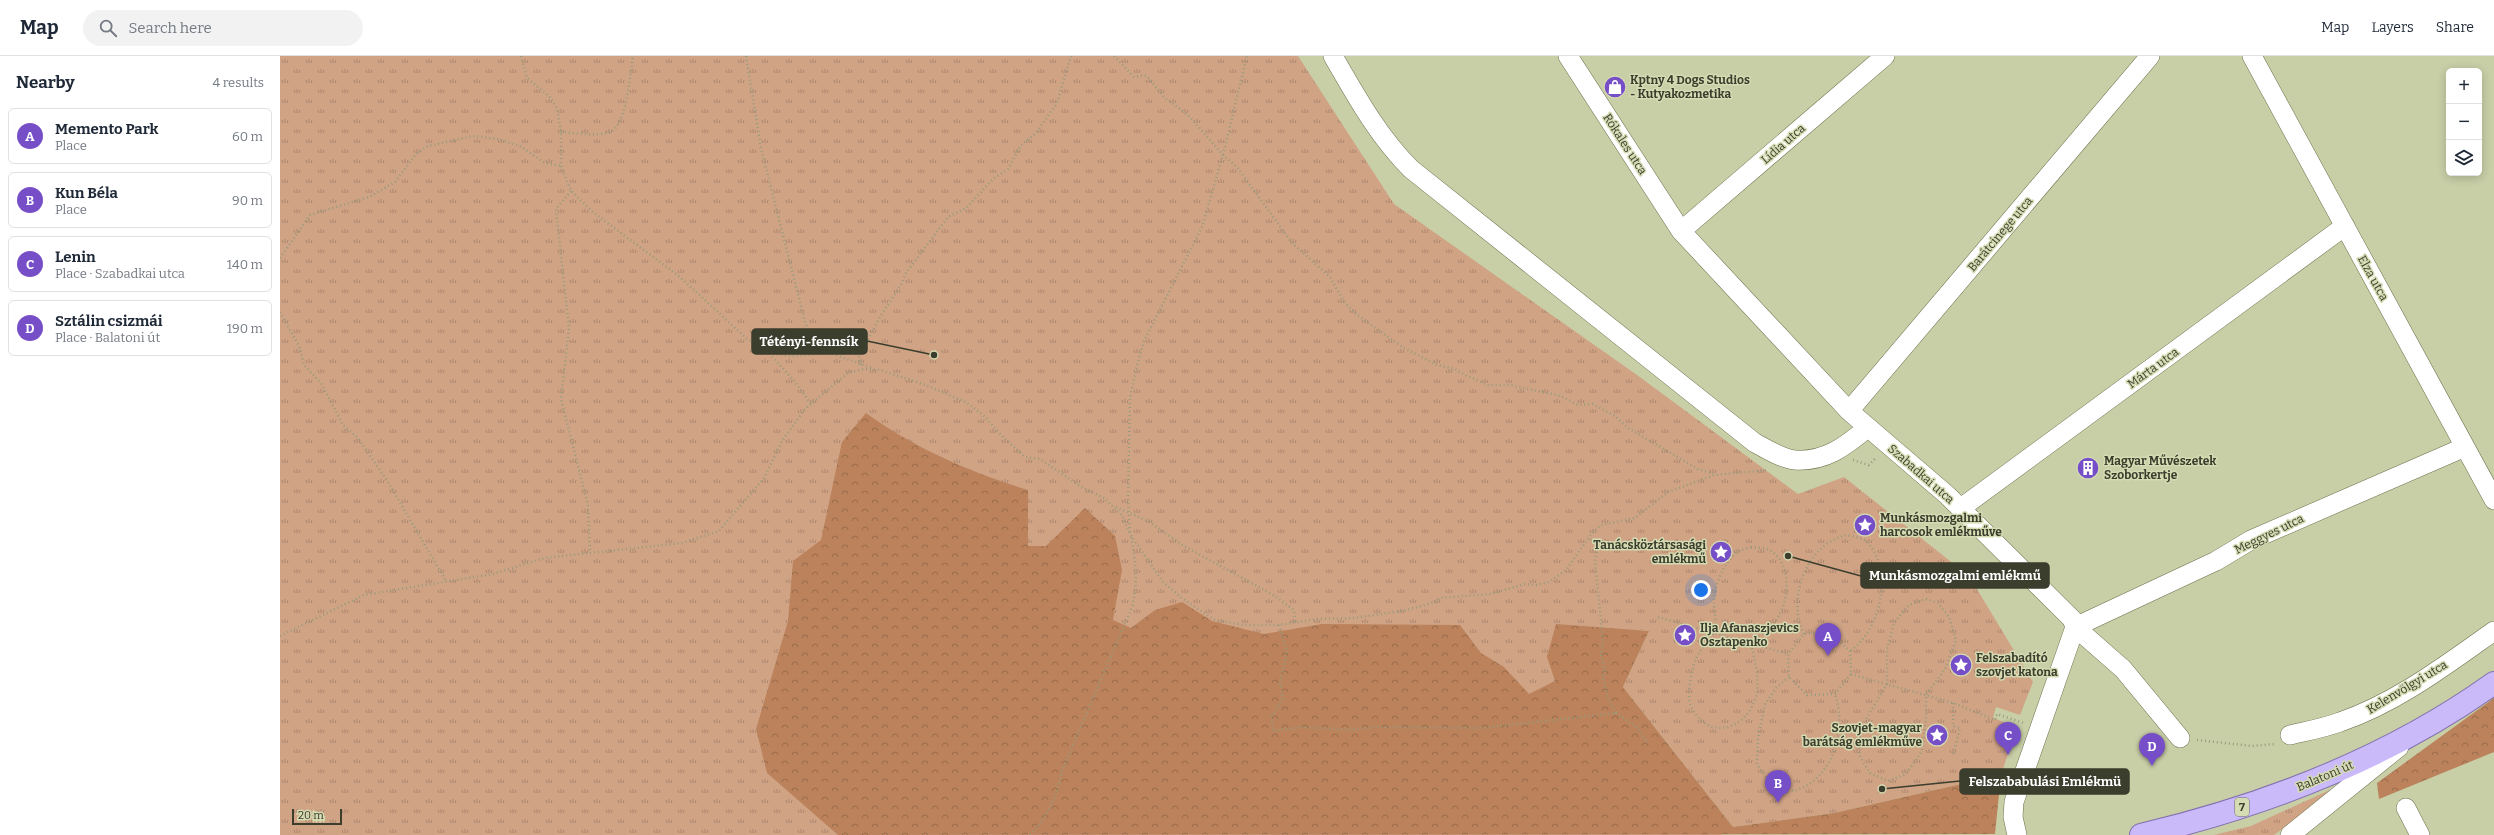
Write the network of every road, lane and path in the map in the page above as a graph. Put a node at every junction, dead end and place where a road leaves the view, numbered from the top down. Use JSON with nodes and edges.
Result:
{"nodes":[{"id":1,"x":520,"y":56,"type":"edge"},
{"id":2,"x":633,"y":56,"type":"edge"},
{"id":3,"x":746,"y":56,"type":"edge"},
{"id":4,"x":1071,"y":56,"type":"edge"},
{"id":5,"x":1114,"y":56,"type":"edge"},
{"id":6,"x":1247,"y":56,"type":"edge"},
{"id":7,"x":1333,"y":56,"type":"edge"},
{"id":8,"x":1568,"y":56,"type":"edge"},
{"id":9,"x":1885,"y":56,"type":"edge"},
{"id":10,"x":2150,"y":56,"type":"edge"},
{"id":11,"x":2252,"y":56,"type":"edge"},
{"id":12,"x":561,"y":132,"type":"junction"},
{"id":13,"x":1223,"y":155,"type":"junction"},
{"id":14,"x":561,"y":166,"type":"junction"},
{"id":15,"x":571,"y":191,"type":"junction"},
{"id":16,"x":2345,"y":226,"type":"junction"},
{"id":17,"x":1681,"y":231,"type":"junction"},
{"id":18,"x":280,"y":258,"type":"edge"},
{"id":19,"x":280,"y":312,"type":"edge"},
{"id":20,"x":830,"y":352,"type":"junction"},
{"id":21,"x":769,"y":353,"type":"junction"},
{"id":22,"x":861,"y":366,"type":"junction"},
{"id":23,"x":880,"y":370,"type":"junction"},
{"id":24,"x":811,"y":404,"type":"junction"},
{"id":25,"x":1848,"y":411,"type":"junction"},
{"id":26,"x":1867,"y":428,"type":"junction"},
{"id":27,"x":2465,"y":447,"type":"junction"},
{"id":28,"x":1794,"y":460,"type":"junction"},
{"id":29,"x":1714,"y":474,"type":"junction"},
{"id":30,"x":2494,"y":500,"type":"edge"},
{"id":31,"x":1114,"y":505,"type":"junction"},
{"id":32,"x":1961,"y":508,"type":"junction"},
{"id":33,"x":1129,"y":513,"type":"junction"},
{"id":34,"x":1130,"y":534,"type":"junction"},
{"id":35,"x":1589,"y":538,"type":"junction"},
{"id":36,"x":590,"y":552,"type":"junction"},
{"id":37,"x":446,"y":581,"type":"junction"},
{"id":38,"x":1658,"y":617,"type":"dead end"},
{"id":39,"x":1295,"y":623,"type":"junction"},
{"id":40,"x":1279,"y":625,"type":"junction"},
{"id":41,"x":2075,"y":627,"type":"junction"},
{"id":42,"x":2494,"y":631,"type":"edge"},
{"id":43,"x":1714,"y":633,"type":"junction"},
{"id":44,"x":1804,"y":634,"type":"junction"},
{"id":45,"x":280,"y":636,"type":"edge"},
{"id":46,"x":1751,"y":643,"type":"junction"},
{"id":47,"x":1850,"y":651,"type":"junction"},
{"id":48,"x":1788,"y":654,"type":"junction"},
{"id":49,"x":1851,"y":674,"type":"junction"},
{"id":50,"x":1789,"y":677,"type":"junction"},
{"id":51,"x":2494,"y":683,"type":"edge"},
{"id":52,"x":1887,"y":684,"type":"junction"},
{"id":53,"x":1835,"y":694,"type":"junction"},
{"id":54,"x":1926,"y":695,"type":"junction"},
{"id":55,"x":1953,"y":703,"type":"junction"},
{"id":56,"x":1616,"y":713,"type":"junction"},
{"id":57,"x":2039,"y":729,"type":"junction"},
{"id":58,"x":2418,"y":731,"type":"junction"},
{"id":59,"x":2290,"y":735,"type":"joint"},
{"id":60,"x":2180,"y":738,"type":"joint"},
{"id":61,"x":1648,"y":743,"type":"dead end"},
{"id":62,"x":1953,"y":755,"type":"dead end"},
{"id":63,"x":2406,"y":808,"type":"dead end"},
{"id":64,"x":1030,"y":835,"type":"edge"},
{"id":65,"x":2017,"y":835,"type":"edge"},
{"id":66,"x":2142,"y":835,"type":"edge"},
{"id":67,"x":2290,"y":835,"type":"edge"},
{"id":68,"x":2420,"y":835,"type":"edge"}],
"edges":[{"from":1,"to":12,"type":"path"},
{"from":2,"to":12,"type":"path"},
{"from":3,"to":20,"type":"path"},
{"from":4,"to":22,"type":"path"},
{"from":5,"to":13,"type":"path"},
{"from":6,"to":13,"type":"path"},
{"from":7,"to":28,"type":"street"},
{"from":8,"to":17,"type":"street","name":"Rókales utca"},
{"from":9,"to":17,"type":"street","name":"Lídia utca"},
{"from":10,"to":25,"type":"street","name":"Barátcinege utca"},
{"from":11,"to":16,"type":"street","name":"Elza utca"},
{"from":12,"to":14,"type":"path"},
{"from":13,"to":29,"type":"path"},
{"from":13,"to":33,"type":"path"},
{"from":14,"to":15,"type":"path"},
{"from":14,"to":18,"type":"path"},
{"from":15,"to":21,"type":"path"},
{"from":15,"to":36,"type":"path"},
{"from":16,"to":27,"type":"street","name":"Elza utca"},
{"from":16,"to":32,"type":"street","name":"Márta utca"},
{"from":17,"to":25,"type":"street","name":"Szabadkai utca"},
{"from":19,"to":37,"type":"path"},
{"from":20,"to":21,"type":"path"},
{"from":20,"to":22,"type":"path"},
{"from":21,"to":24,"type":"path"},
{"from":22,"to":23,"type":"path"},
{"from":23,"to":24,"type":"path"},
{"from":23,"to":31,"type":"path"},
{"from":24,"to":36,"type":"path"},
{"from":25,"to":26,"type":"street","name":"Szabadkai utca"},
{"from":26,"to":28,"type":"street"},
{"from":26,"to":32,"type":"street","name":"Szabadkai utca"},
{"from":27,"to":30,"type":"street","name":"Elza utca"},
{"from":27,"to":41,"type":"street","name":"Meggyes utca"},
{"from":28,"to":29,"type":"path"},
{"from":29,"to":35,"type":"path"},
{"from":31,"to":33,"type":"path"},
{"from":31,"to":34,"type":"path"},
{"from":32,"to":41,"type":"street","name":"Szabadkai utca"},
{"from":33,"to":34,"type":"path"},
{"from":33,"to":39,"type":"path"},
{"from":34,"to":40,"type":"path"},
{"from":34,"to":64,"type":"path"},
{"from":35,"to":39,"type":"path"},
{"from":35,"to":56,"type":"path"},
{"from":36,"to":37,"type":"path"},
{"from":37,"to":45,"type":"path"},
{"from":38,"to":43,"type":"path"},
{"from":39,"to":40,"type":"path"},
{"from":40,"to":56,"type":"path"},
{"from":41,"to":57,"type":"street"},
{"from":41,"to":60,"type":"street","name":"Szabadkai utca"},
{"from":42,"to":59,"type":"street","name":"Kelenvölgyi utca"},
{"from":43,"to":46,"type":"path"},
{"from":43,"to":46,"type":"path"},
{"from":43,"to":46,"type":"path"},
{"from":44,"to":47,"type":"path"},
{"from":44,"to":47,"type":"path"},
{"from":44,"to":48,"type":"path"},
{"from":46,"to":48,"type":"path"},
{"from":47,"to":49,"type":"path"},
{"from":48,"to":50,"type":"path"},
{"from":49,"to":52,"type":"path"},
{"from":49,"to":53,"type":"path"},
{"from":50,"to":53,"type":"path"},
{"from":50,"to":53,"type":"path"},
{"from":51,"to":58,"type":"main road","name":"Balatoni út","number":"7"},
{"from":52,"to":54,"type":"path"},
{"from":52,"to":54,"type":"path"},
{"from":52,"to":54,"type":"path"},
{"from":54,"to":55,"type":"path"},
{"from":55,"to":57,"type":"path"},
{"from":55,"to":62,"type":"path"},
{"from":56,"to":61,"type":"path"},
{"from":57,"to":65,"type":"street"},
{"from":58,"to":66,"type":"main road","name":"Balatoni út","number":"7"},
{"from":58,"to":67,"type":"street"},
{"from":59,"to":60,"type":"path"},
{"from":63,"to":68,"type":"street"}]}
